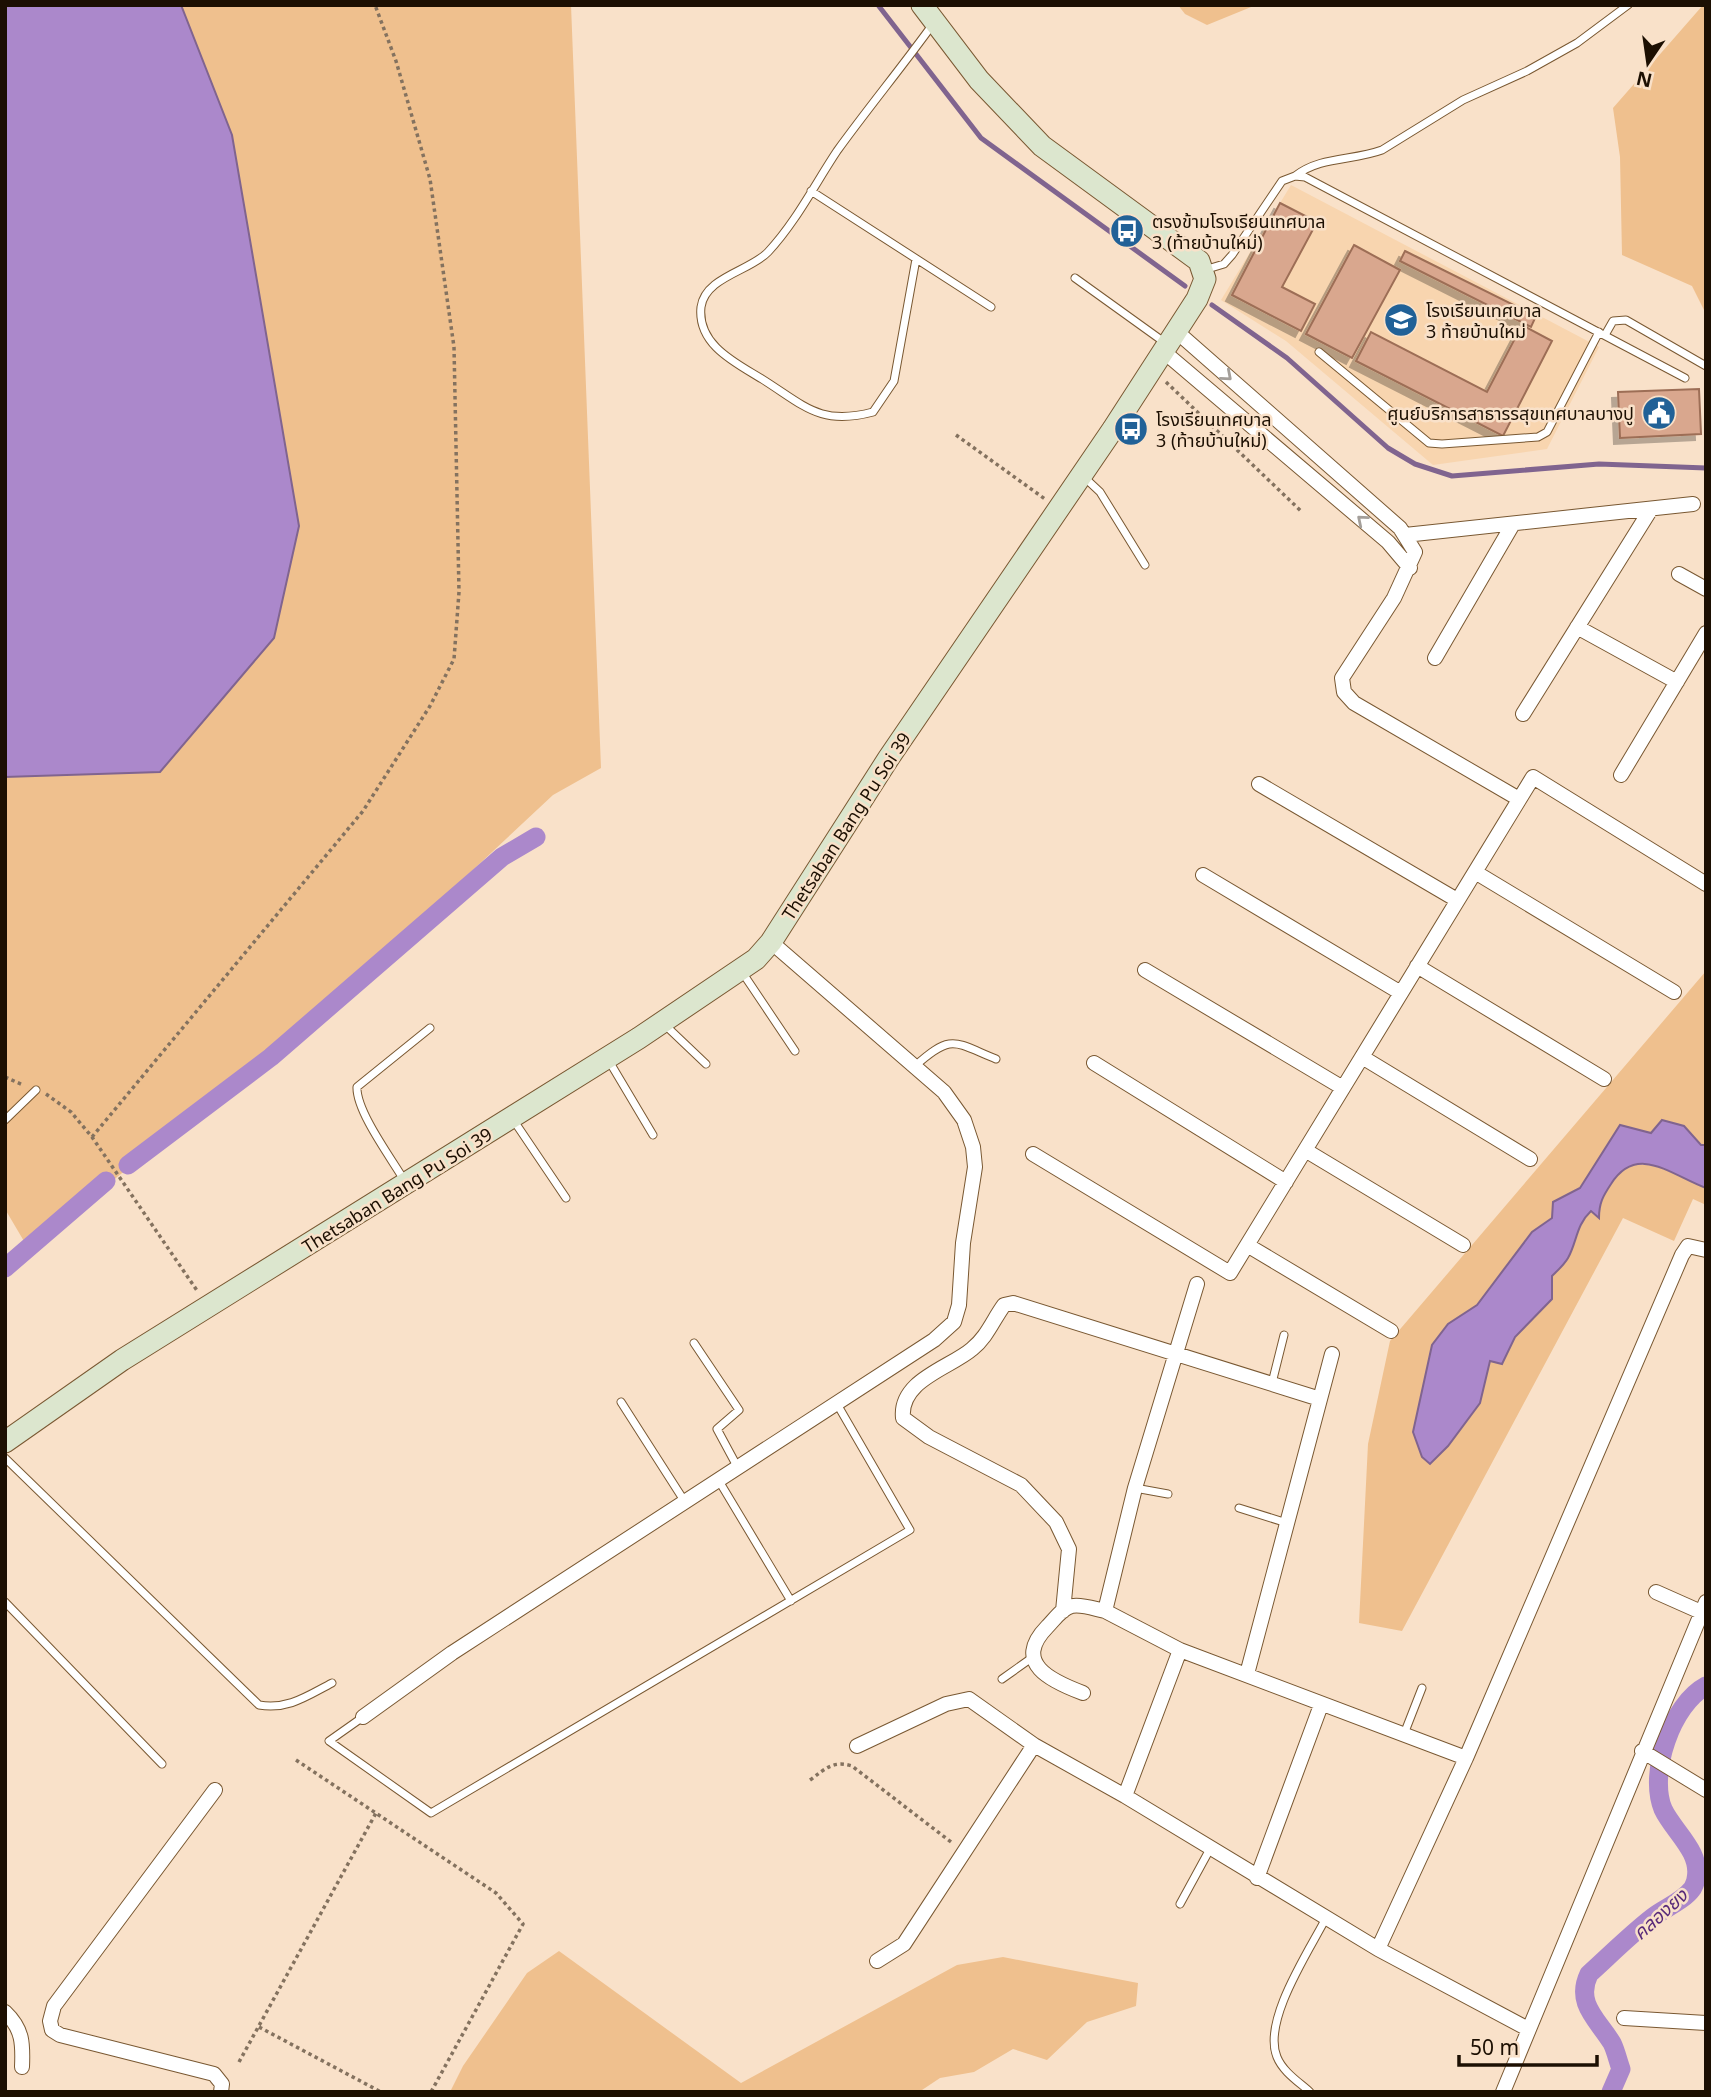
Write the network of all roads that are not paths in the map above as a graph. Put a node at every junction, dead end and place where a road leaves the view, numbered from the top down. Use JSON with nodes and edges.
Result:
{"nodes":[{"id":1,"x":1628,"y":5,"type":"edge"},
{"id":2,"x":926,"y":23,"type":"edge"},
{"id":3,"x":1295,"y":176,"type":"junction"},
{"id":4,"x":811,"y":191,"type":"junction"},
{"id":5,"x":916,"y":259,"type":"junction"},
{"id":6,"x":1203,"y":270,"type":"junction"},
{"id":7,"x":1075,"y":278,"type":"dead end"},
{"id":8,"x":991,"y":307,"type":"dead end"},
{"id":9,"x":1602,"y":334,"type":"junction"},
{"id":10,"x":1165,"y":349,"type":"junction"},
{"id":11,"x":1319,"y":352,"type":"dead end"},
{"id":12,"x":1706,"y":366,"type":"edge"},
{"id":13,"x":1685,"y":379,"type":"dead end"},
{"id":14,"x":1081,"y":475,"type":"junction"},
{"id":15,"x":1693,"y":504,"type":"dead end"},
{"id":16,"x":1651,"y":509,"type":"junction"},
{"id":17,"x":1513,"y":524,"type":"junction"},
{"id":18,"x":1405,"y":535,"type":"junction"},
{"id":19,"x":1145,"y":565,"type":"dead end"},
{"id":20,"x":1410,"y":568,"type":"junction"},
{"id":21,"x":1679,"y":575,"type":"dead end"},
{"id":22,"x":1706,"y":589,"type":"edge"},
{"id":23,"x":1577,"y":627,"type":"junction"},
{"id":24,"x":1706,"y":633,"type":"edge"},
{"id":25,"x":1435,"y":658,"type":"dead end"},
{"id":26,"x":1677,"y":682,"type":"junction"},
{"id":27,"x":1523,"y":714,"type":"dead end"},
{"id":28,"x":1621,"y":775,"type":"dead end"},
{"id":29,"x":1259,"y":783,"type":"dead end"},
{"id":30,"x":1519,"y":799,"type":"junction"},
{"id":31,"x":1475,"y":872,"type":"junction"},
{"id":32,"x":1203,"y":875,"type":"dead end"},
{"id":33,"x":1706,"y":884,"type":"edge"},
{"id":34,"x":1457,"y":900,"type":"junction"},
{"id":35,"x":771,"y":942,"type":"junction"},
{"id":36,"x":1417,"y":966,"type":"junction"},
{"id":37,"x":1145,"y":970,"type":"dead end"},
{"id":38,"x":742,"y":971,"type":"junction"},
{"id":39,"x":1674,"y":992,"type":"dead end"},
{"id":40,"x":1401,"y":993,"type":"junction"},
{"id":41,"x":663,"y":1022,"type":"junction"},
{"id":42,"x":430,"y":1028,"type":"dead end"},
{"id":43,"x":795,"y":1051,"type":"dead end"},
{"id":44,"x":1362,"y":1057,"type":"junction"},
{"id":45,"x":607,"y":1058,"type":"junction"},
{"id":46,"x":996,"y":1059,"type":"dead end"},
{"id":47,"x":1094,"y":1063,"type":"dead end"},
{"id":48,"x":706,"y":1064,"type":"dead end"},
{"id":49,"x":915,"y":1066,"type":"junction"},
{"id":50,"x":1604,"y":1079,"type":"dead end"},
{"id":51,"x":1343,"y":1088,"type":"junction"},
{"id":52,"x":36,"y":1090,"type":"road end"},
{"id":53,"x":512,"y":1118,"type":"junction"},
{"id":54,"x":5,"y":1120,"type":"edge"},
{"id":55,"x":653,"y":1135,"type":"dead end"},
{"id":56,"x":1305,"y":1150,"type":"junction"},
{"id":57,"x":1033,"y":1154,"type":"dead end"},
{"id":58,"x":1530,"y":1159,"type":"dead end"},
{"id":59,"x":1286,"y":1182,"type":"junction"},
{"id":60,"x":406,"y":1184,"type":"junction"},
{"id":61,"x":566,"y":1198,"type":"dead end"},
{"id":62,"x":1247,"y":1245,"type":"junction"},
{"id":63,"x":1463,"y":1245,"type":"dead end"},
{"id":64,"x":1706,"y":1250,"type":"edge"},
{"id":65,"x":1197,"y":1284,"type":"dead end"},
{"id":66,"x":1391,"y":1331,"type":"dead end"},
{"id":67,"x":1283,"y":1335,"type":"dead end"},
{"id":68,"x":694,"y":1343,"type":"dead end"},
{"id":69,"x":1178,"y":1353,"type":"junction"},
{"id":70,"x":1332,"y":1354,"type":"dead end"},
{"id":71,"x":1272,"y":1383,"type":"junction"},
{"id":72,"x":1320,"y":1399,"type":"junction"},
{"id":73,"x":621,"y":1402,"type":"dead end"},
{"id":74,"x":837,"y":1404,"type":"junction"},
{"id":75,"x":5,"y":1442,"type":"edge"},
{"id":76,"x":5,"y":1458,"type":"edge"},
{"id":77,"x":739,"y":1468,"type":"junction"},
{"id":78,"x":719,"y":1481,"type":"junction"},
{"id":79,"x":1135,"y":1488,"type":"junction"},
{"id":80,"x":1168,"y":1494,"type":"dead end"},
{"id":81,"x":685,"y":1502,"type":"junction"},
{"id":82,"x":1239,"y":1508,"type":"dead end"},
{"id":83,"x":1287,"y":1523,"type":"junction"},
{"id":84,"x":1656,"y":1592,"type":"dead end"},
{"id":85,"x":791,"y":1601,"type":"junction"},
{"id":86,"x":5,"y":1602,"type":"edge"},
{"id":87,"x":1703,"y":1607,"type":"edge"},
{"id":88,"x":1063,"y":1611,"type":"junction"},
{"id":89,"x":1105,"y":1611,"type":"junction"},
{"id":90,"x":1180,"y":1650,"type":"junction"},
{"id":91,"x":1034,"y":1657,"type":"junction"},
{"id":92,"x":1247,"y":1674,"type":"junction"},
{"id":93,"x":1002,"y":1679,"type":"dead end"},
{"id":94,"x":332,"y":1683,"type":"dead end"},
{"id":95,"x":1422,"y":1689,"type":"dead end"},
{"id":96,"x":1083,"y":1693,"type":"dead end"},
{"id":97,"x":1321,"y":1705,"type":"junction"},
{"id":98,"x":363,"y":1717,"type":"joint"},
{"id":99,"x":1403,"y":1735,"type":"junction"},
{"id":100,"x":1034,"y":1745,"type":"junction"},
{"id":101,"x":857,"y":1746,"type":"dead end"},
{"id":102,"x":1646,"y":1753,"type":"junction"},
{"id":103,"x":1466,"y":1758,"type":"junction"},
{"id":104,"x":163,"y":1764,"type":"dead end"},
{"id":105,"x":215,"y":1790,"type":"dead end"},
{"id":106,"x":1706,"y":1790,"type":"edge"},
{"id":107,"x":1125,"y":1796,"type":"junction"},
{"id":108,"x":1210,"y":1849,"type":"junction"},
{"id":109,"x":1257,"y":1878,"type":"junction"},
{"id":110,"x":1180,"y":1905,"type":"dead end"},
{"id":111,"x":1326,"y":1918,"type":"junction"},
{"id":112,"x":1378,"y":1949,"type":"junction"},
{"id":113,"x":877,"y":1961,"type":"dead end"},
{"id":114,"x":5,"y":2012,"type":"edge"},
{"id":115,"x":1624,"y":2018,"type":"dead end"},
{"id":116,"x":1706,"y":2023,"type":"edge"},
{"id":117,"x":1528,"y":2029,"type":"junction"},
{"id":118,"x":22,"y":2067,"type":"dead end"},
{"id":119,"x":221,"y":2092,"type":"edge"},
{"id":120,"x":1310,"y":2092,"type":"edge"},
{"id":121,"x":1503,"y":2092,"type":"edge"}],
"edges":[{"from":1,"to":3,"type":"lane"},
{"from":2,"to":4,"type":"lane"},
{"from":2,"to":6,"type":"street"},
{"from":3,"to":6,"type":"lane"},
{"from":3,"to":9,"type":"lane"},
{"from":4,"to":5,"type":"lane"},
{"from":4,"to":5,"type":"lane"},
{"from":5,"to":8,"type":"lane"},
{"from":6,"to":10,"type":"street","name":"Thetsaban Bang Pu Soi 39"},
{"from":7,"to":10,"type":"lane"},
{"from":9,"to":11,"type":"lane"},
{"from":9,"to":12,"type":"lane"},
{"from":9,"to":13,"type":"lane"},
{"from":10,"to":14,"type":"street","name":"Thetsaban Bang Pu Soi 39"},
{"from":10,"to":18,"type":"street","one_way":true},
{"from":20,"to":10,"type":"street","one_way":true},
{"from":14,"to":19,"type":"lane"},
{"from":14,"to":35,"type":"street","name":"Thetsaban Bang Pu Soi 39"},
{"from":15,"to":16,"type":"street"},
{"from":16,"to":17,"type":"street"},
{"from":16,"to":23,"type":"street"},
{"from":17,"to":18,"type":"street"},
{"from":17,"to":25,"type":"street"},
{"from":18,"to":20,"type":"street"},
{"from":20,"to":30,"type":"street"},
{"from":21,"to":22,"type":"street"},
{"from":23,"to":26,"type":"street"},
{"from":23,"to":27,"type":"street"},
{"from":24,"to":26,"type":"street"},
{"from":26,"to":28,"type":"street"},
{"from":29,"to":34,"type":"street"},
{"from":30,"to":31,"type":"street"},
{"from":30,"to":33,"type":"street"},
{"from":31,"to":34,"type":"street"},
{"from":31,"to":39,"type":"street"},
{"from":32,"to":40,"type":"street"},
{"from":34,"to":36,"type":"street"},
{"from":35,"to":38,"type":"street","name":"Thetsaban Bang Pu Soi 39"},
{"from":35,"to":49,"type":"street"},
{"from":36,"to":40,"type":"street"},
{"from":36,"to":50,"type":"street"},
{"from":37,"to":51,"type":"street"},
{"from":38,"to":41,"type":"street","name":"Thetsaban Bang Pu Soi 39"},
{"from":38,"to":43,"type":"lane"},
{"from":40,"to":44,"type":"street"},
{"from":41,"to":45,"type":"street","name":"Thetsaban Bang Pu Soi 39"},
{"from":41,"to":48,"type":"lane"},
{"from":42,"to":60,"type":"lane"},
{"from":44,"to":51,"type":"street"},
{"from":44,"to":58,"type":"street"},
{"from":45,"to":53,"type":"street","name":"Thetsaban Bang Pu Soi 39"},
{"from":45,"to":55,"type":"lane"},
{"from":46,"to":49,"type":"lane"},
{"from":47,"to":59,"type":"street"},
{"from":49,"to":74,"type":"street"},
{"from":51,"to":56,"type":"street"},
{"from":52,"to":54,"type":"lane"},
{"from":53,"to":60,"type":"street","name":"Thetsaban Bang Pu Soi 39"},
{"from":53,"to":61,"type":"lane"},
{"from":56,"to":59,"type":"street"},
{"from":56,"to":63,"type":"street"},
{"from":57,"to":62,"type":"street"},
{"from":59,"to":62,"type":"street"},
{"from":60,"to":75,"type":"street","name":"Thetsaban Bang Pu Soi 39"},
{"from":62,"to":66,"type":"street"},
{"from":64,"to":103,"type":"street"},
{"from":65,"to":69,"type":"street"},
{"from":67,"to":71,"type":"lane"},
{"from":68,"to":77,"type":"lane"},
{"from":69,"to":71,"type":"street"},
{"from":69,"to":79,"type":"street"},
{"from":69,"to":88,"type":"street"},
{"from":70,"to":72,"type":"street"},
{"from":71,"to":72,"type":"street"},
{"from":72,"to":83,"type":"street"},
{"from":73,"to":81,"type":"lane"},
{"from":74,"to":77,"type":"street"},
{"from":74,"to":85,"type":"lane"},
{"from":76,"to":94,"type":"lane"},
{"from":77,"to":78,"type":"street"},
{"from":78,"to":81,"type":"street"},
{"from":78,"to":85,"type":"lane"},
{"from":79,"to":80,"type":"lane"},
{"from":79,"to":89,"type":"street"},
{"from":81,"to":98,"type":"street"},
{"from":82,"to":83,"type":"lane"},
{"from":83,"to":92,"type":"street"},
{"from":84,"to":87,"type":"street"},
{"from":85,"to":98,"type":"lane"},
{"from":86,"to":104,"type":"lane"},
{"from":87,"to":102,"type":"street"},
{"from":88,"to":89,"type":"street"},
{"from":88,"to":91,"type":"street"},
{"from":89,"to":90,"type":"street"},
{"from":90,"to":92,"type":"street"},
{"from":90,"to":107,"type":"street"},
{"from":91,"to":93,"type":"lane"},
{"from":91,"to":96,"type":"street"},
{"from":92,"to":97,"type":"street"},
{"from":95,"to":99,"type":"lane"},
{"from":97,"to":99,"type":"street"},
{"from":97,"to":109,"type":"street"},
{"from":99,"to":103,"type":"street"},
{"from":100,"to":101,"type":"street"},
{"from":100,"to":107,"type":"street"},
{"from":100,"to":113,"type":"street"},
{"from":102,"to":106,"type":"street"},
{"from":102,"to":117,"type":"street"},
{"from":103,"to":112,"type":"street"},
{"from":105,"to":119,"type":"street"},
{"from":107,"to":108,"type":"street"},
{"from":108,"to":109,"type":"street"},
{"from":108,"to":110,"type":"lane"},
{"from":109,"to":111,"type":"street"},
{"from":111,"to":112,"type":"street"},
{"from":111,"to":120,"type":"lane"},
{"from":112,"to":117,"type":"street"},
{"from":114,"to":118,"type":"street"},
{"from":115,"to":116,"type":"street"},
{"from":117,"to":121,"type":"street"}]}
